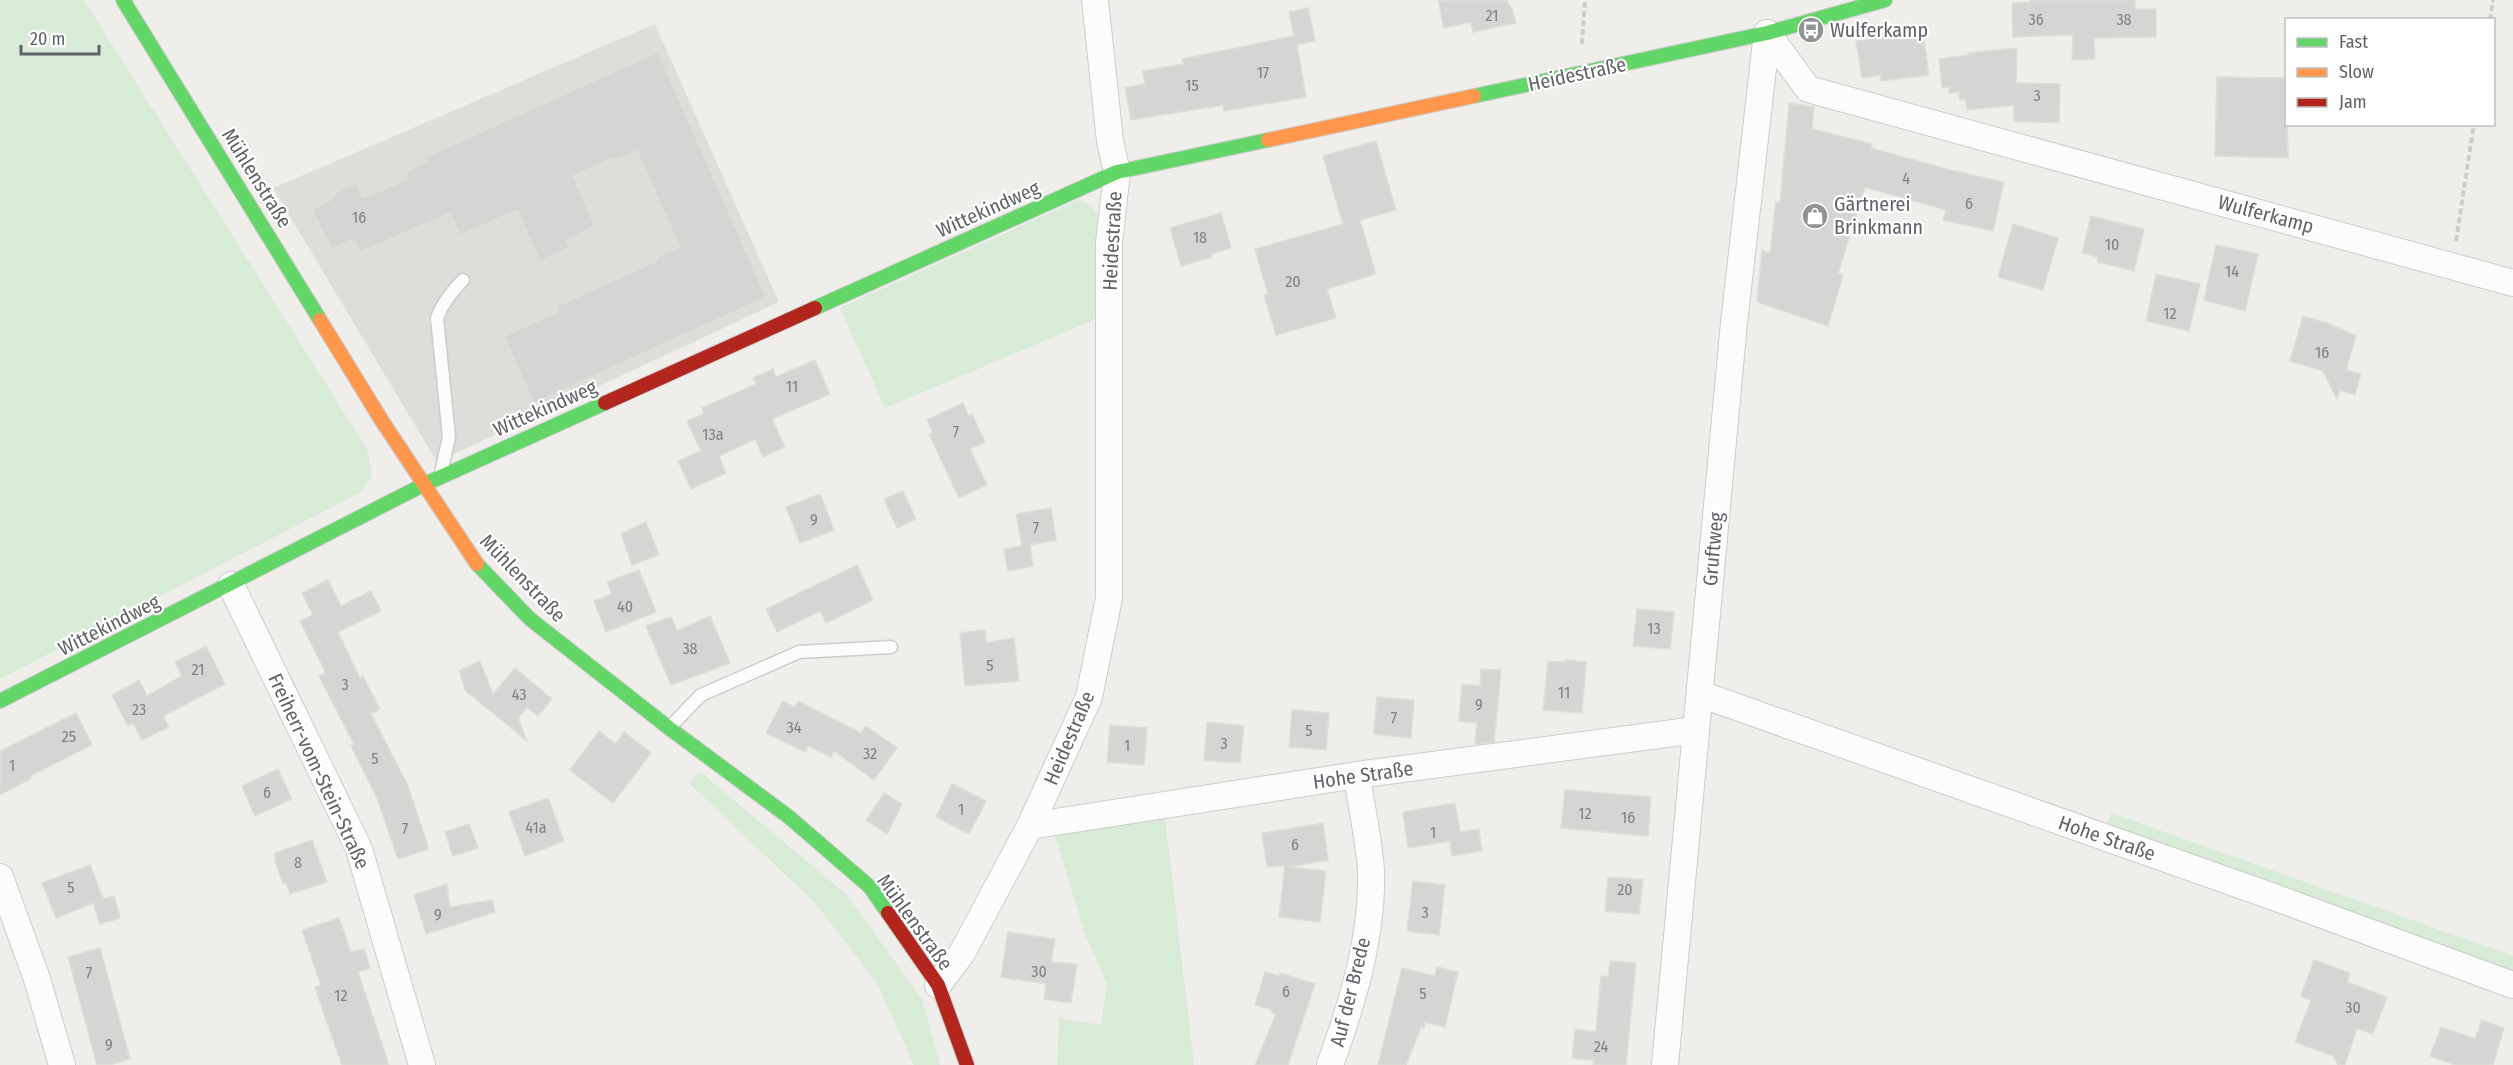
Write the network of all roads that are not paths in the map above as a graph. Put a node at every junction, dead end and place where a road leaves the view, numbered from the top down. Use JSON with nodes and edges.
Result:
{"nodes":[{"id":1,"x":123,"y":0,"type":"edge"},
{"id":2,"x":1095,"y":0,"type":"edge"},
{"id":3,"x":1885,"y":0,"type":"edge"},
{"id":4,"x":1767,"y":33,"type":"junction"},
{"id":5,"x":1117,"y":172,"type":"junction"},
{"id":6,"x":464,"y":280,"type":"dead end"},
{"id":7,"x":2513,"y":283,"type":"edge"},
{"id":8,"x":440,"y":477,"type":"junction"},
{"id":9,"x":423,"y":485,"type":"junction"},
{"id":10,"x":231,"y":585,"type":"junction"},
{"id":11,"x":891,"y":646,"type":"dead end"},
{"id":12,"x":1700,"y":694,"type":"junction"},
{"id":13,"x":0,"y":701,"type":"edge"},
{"id":14,"x":669,"y":728,"type":"junction"},
{"id":15,"x":1696,"y":730,"type":"junction"},
{"id":16,"x":1357,"y":775,"type":"junction"},
{"id":17,"x":1030,"y":826,"type":"junction"},
{"id":18,"x":0,"y":877,"type":"edge"},
{"id":19,"x":938,"y":985,"type":"junction"},
{"id":20,"x":2513,"y":985,"type":"edge"},
{"id":21,"x":62,"y":1065,"type":"edge"},
{"id":22,"x":422,"y":1065,"type":"edge"},
{"id":23,"x":968,"y":1065,"type":"edge"},
{"id":24,"x":1330,"y":1065,"type":"edge"},
{"id":25,"x":1665,"y":1065,"type":"edge"}],
"edges":[{"from":1,"to":9,"type":"street","name":"Mühlenstraße"},
{"from":2,"to":5,"type":"street"},
{"from":3,"to":4,"type":"street","name":"Heidestraße"},
{"from":4,"to":5,"type":"street","name":"Heidestraße"},
{"from":4,"to":7,"type":"street","name":"Wulferkamp"},
{"from":4,"to":12,"type":"street","name":"Gruftweg"},
{"from":5,"to":8,"type":"street","name":"Wittekindweg"},
{"from":5,"to":17,"type":"street","name":"Heidestraße"},
{"from":6,"to":8,"type":"lane"},
{"from":8,"to":9,"type":"street","name":"Wittekindweg"},
{"from":9,"to":10,"type":"street","name":"Wittekindweg"},
{"from":9,"to":14,"type":"street","name":"Mühlenstraße"},
{"from":10,"to":13,"type":"street","name":"Wittekindweg"},
{"from":10,"to":22,"type":"street","name":"Freiherr-vom-Stein-Straße"},
{"from":11,"to":14,"type":"lane"},
{"from":12,"to":15,"type":"street","name":"Gruftweg"},
{"from":12,"to":20,"type":"street","name":"Hohe Straße"},
{"from":14,"to":19,"type":"street","name":"Mühlenstraße"},
{"from":15,"to":16,"type":"street","name":"Hohe Straße"},
{"from":15,"to":25,"type":"street","name":"Gruftweg"},
{"from":16,"to":17,"type":"street","name":"Hohe Straße"},
{"from":16,"to":24,"type":"street","name":"Auf der Brede"},
{"from":17,"to":19,"type":"street","name":"Heidestraße"},
{"from":18,"to":21,"type":"street"},
{"from":19,"to":23,"type":"street","name":"Mühlenstraße"}]}
